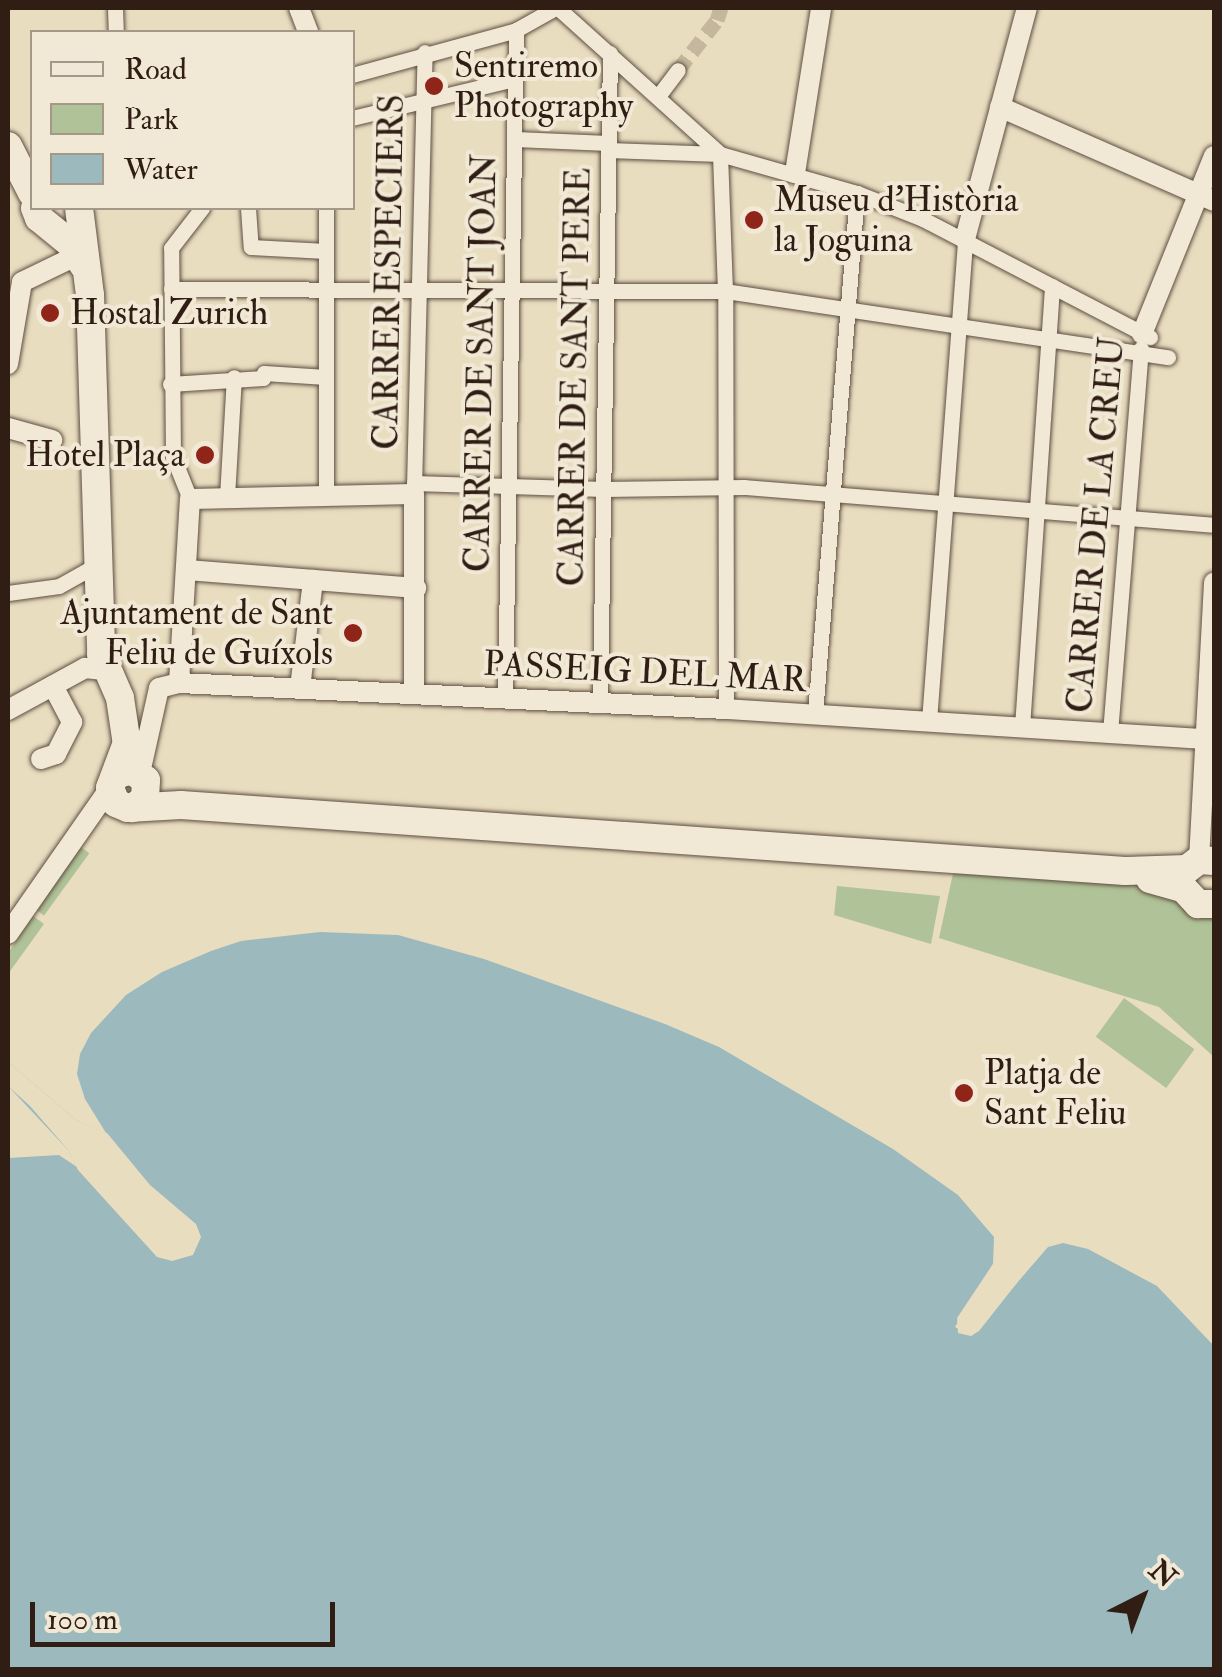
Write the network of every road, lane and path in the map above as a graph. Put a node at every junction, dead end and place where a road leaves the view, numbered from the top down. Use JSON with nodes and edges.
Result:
{"nodes":[{"id":1,"x":557,"y":8,"type":"edge"},
{"id":2,"x":820,"y":8,"type":"edge"},
{"id":3,"x":1027,"y":8,"type":"edge"},
{"id":4,"x":516,"y":30,"type":"junction"},
{"id":5,"x":425,"y":52,"type":"junction"},
{"id":6,"x":610,"y":53,"type":"junction"},
{"id":7,"x":678,"y":70,"type":"tunnel mouth"},
{"id":8,"x":355,"y":74,"type":"edge"},
{"id":9,"x":516,"y":78,"type":"junction"},
{"id":10,"x":659,"y":95,"type":"junction"},
{"id":11,"x":424,"y":103,"type":"junction"},
{"id":12,"x":1000,"y":108,"type":"junction"},
{"id":13,"x":355,"y":117,"type":"edge"},
{"id":14,"x":515,"y":139,"type":"junction"},
{"id":15,"x":704,"y":145,"type":"junction"},
{"id":16,"x":608,"y":146,"type":"junction"},
{"id":17,"x":720,"y":154,"type":"junction"},
{"id":18,"x":1214,"y":156,"type":"edge"},
{"id":19,"x":20,"y":163,"type":"edge"},
{"id":20,"x":795,"y":173,"type":"junction"},
{"id":21,"x":30,"y":188,"type":"edge"},
{"id":22,"x":857,"y":193,"type":"junction"},
{"id":23,"x":1207,"y":196,"type":"edge"},
{"id":24,"x":77,"y":210,"type":"edge"},
{"id":25,"x":78,"y":210,"type":"edge"},
{"id":26,"x":200,"y":210,"type":"edge"},
{"id":27,"x":248,"y":210,"type":"edge"},
{"id":28,"x":326,"y":210,"type":"edge"},
{"id":29,"x":42,"y":216,"type":"edge"},
{"id":30,"x":964,"y":239,"type":"junction"},
{"id":31,"x":326,"y":250,"type":"junction"},
{"id":32,"x":82,"y":263,"type":"junction"},
{"id":33,"x":1052,"y":286,"type":"junction"},
{"id":34,"x":606,"y":287,"type":"junction"},
{"id":35,"x":171,"y":289,"type":"junction"},
{"id":36,"x":419,"y":290,"type":"junction"},
{"id":37,"x":512,"y":291,"type":"junction"},
{"id":38,"x":725,"y":291,"type":"junction"},
{"id":39,"x":326,"y":292,"type":"junction"},
{"id":40,"x":845,"y":312,"type":"junction"},
{"id":41,"x":958,"y":326,"type":"junction"},
{"id":42,"x":1047,"y":339,"type":"junction"},
{"id":43,"x":1144,"y":346,"type":"junction"},
{"id":44,"x":1168,"y":357,"type":"dead end"},
{"id":45,"x":8,"y":364,"type":"edge"},
{"id":46,"x":234,"y":377,"type":"junction"},
{"id":47,"x":326,"y":377,"type":"junction"},
{"id":48,"x":170,"y":384,"type":"junction"},
{"id":49,"x":8,"y":428,"type":"edge"},
{"id":50,"x":52,"y":440,"type":"dead end"},
{"id":51,"x":509,"y":485,"type":"junction"},
{"id":52,"x":414,"y":488,"type":"junction"},
{"id":53,"x":604,"y":490,"type":"junction"},
{"id":54,"x":726,"y":490,"type":"junction"},
{"id":55,"x":834,"y":494,"type":"junction"},
{"id":56,"x":226,"y":496,"type":"junction"},
{"id":57,"x":326,"y":496,"type":"junction"},
{"id":58,"x":190,"y":499,"type":"junction"},
{"id":59,"x":946,"y":502,"type":"junction"},
{"id":60,"x":1036,"y":510,"type":"junction"},
{"id":61,"x":1127,"y":517,"type":"junction"},
{"id":62,"x":1214,"y":525,"type":"edge"},
{"id":63,"x":98,"y":564,"type":"junction"},
{"id":64,"x":187,"y":570,"type":"junction"},
{"id":65,"x":313,"y":580,"type":"junction"},
{"id":66,"x":1214,"y":582,"type":"edge"},
{"id":67,"x":416,"y":588,"type":"junction"},
{"id":68,"x":8,"y":593,"type":"edge"},
{"id":69,"x":104,"y":670,"type":"junction"},
{"id":70,"x":178,"y":683,"type":"junction"},
{"id":71,"x":54,"y":686,"type":"junction"},
{"id":72,"x":300,"y":688,"type":"junction"},
{"id":73,"x":414,"y":693,"type":"junction"},
{"id":74,"x":506,"y":697,"type":"junction"},
{"id":75,"x":600,"y":702,"type":"junction"},
{"id":76,"x":726,"y":709,"type":"junction"},
{"id":77,"x":8,"y":710,"type":"edge"},
{"id":78,"x":815,"y":714,"type":"junction"},
{"id":79,"x":929,"y":721,"type":"junction"},
{"id":80,"x":1022,"y":727,"type":"junction"},
{"id":81,"x":1110,"y":733,"type":"junction"},
{"id":82,"x":1211,"y":739,"type":"edge"},
{"id":83,"x":41,"y":759,"type":"dead end"},
{"id":84,"x":124,"y":791,"type":"junction"},
{"id":85,"x":1200,"y":858,"type":"edge"},
{"id":86,"x":34,"y":902,"type":"junction"},
{"id":87,"x":1214,"y":904,"type":"edge"},
{"id":88,"x":8,"y":908,"type":"edge"},
{"id":89,"x":8,"y":934,"type":"edge"}],
"edges":[{"from":1,"to":4,"type":"street"},
{"from":1,"to":6,"type":"street"},
{"from":2,"to":20,"type":"street"},
{"from":3,"to":12,"type":"street"},
{"from":4,"to":5,"type":"street"},
{"from":4,"to":9,"type":"street","name":"CARRER DE SANT JOAN"},
{"from":5,"to":8,"type":"street"},
{"from":5,"to":11,"type":"street","name":"CARRER ESPECIERS"},
{"from":6,"to":10,"type":"street"},
{"from":6,"to":16,"type":"street","name":"CARRER DE SANT PERE"},
{"from":7,"to":10,"type":"street"},
{"from":9,"to":11,"type":"street"},
{"from":9,"to":14,"type":"street","name":"CARRER DE SANT JOAN"},
{"from":10,"to":15,"type":"street"},
{"from":11,"to":13,"type":"street"},
{"from":11,"to":36,"type":"street","name":"CARRER ESPECIERS"},
{"from":12,"to":23,"type":"street"},
{"from":12,"to":30,"type":"street"},
{"from":14,"to":16,"type":"street"},
{"from":14,"to":37,"type":"street","name":"CARRER DE SANT JOAN"},
{"from":15,"to":16,"type":"street"},
{"from":15,"to":17,"type":"street"},
{"from":16,"to":34,"type":"street","name":"CARRER DE SANT PERE"},
{"from":17,"to":20,"type":"street"},
{"from":17,"to":38,"type":"street"},
{"from":18,"to":23,"type":"street","name":"CARRER DE LA CREU"},
{"from":19,"to":21,"type":"main road"},
{"from":20,"to":22,"type":"street"},
{"from":22,"to":30,"type":"street"},
{"from":22,"to":40,"type":"street"},
{"from":23,"to":43,"type":"street","name":"CARRER DE LA CREU"},
{"from":24,"to":29,"type":"main road"},
{"from":25,"to":32,"type":"main road"},
{"from":26,"to":35,"type":"street"},
{"from":27,"to":31,"type":"street"},
{"from":28,"to":31,"type":"street"},
{"from":29,"to":32,"type":"main road"},
{"from":30,"to":33,"type":"street"},
{"from":30,"to":41,"type":"street"},
{"from":31,"to":39,"type":"street"},
{"from":32,"to":45,"type":"street"},
{"from":32,"to":63,"type":"main road"},
{"from":33,"to":42,"type":"street"},
{"from":33,"to":43,"type":"street"},
{"from":34,"to":37,"type":"street"},
{"from":34,"to":38,"type":"street"},
{"from":34,"to":53,"type":"street","name":"CARRER DE SANT PERE"},
{"from":35,"to":39,"type":"street"},
{"from":35,"to":48,"type":"street"},
{"from":36,"to":37,"type":"street"},
{"from":36,"to":39,"type":"street"},
{"from":36,"to":52,"type":"street","name":"CARRER ESPECIERS"},
{"from":37,"to":51,"type":"street","name":"CARRER DE SANT JOAN"},
{"from":38,"to":40,"type":"street"},
{"from":38,"to":54,"type":"street"},
{"from":39,"to":47,"type":"street"},
{"from":40,"to":41,"type":"street"},
{"from":40,"to":55,"type":"street"},
{"from":41,"to":42,"type":"street"},
{"from":41,"to":59,"type":"street"},
{"from":42,"to":43,"type":"street"},
{"from":42,"to":60,"type":"street"},
{"from":43,"to":44,"type":"street"},
{"from":43,"to":61,"type":"street","name":"CARRER DE LA CREU"},
{"from":46,"to":47,"type":"street"},
{"from":46,"to":48,"type":"street"},
{"from":46,"to":56,"type":"street"},
{"from":47,"to":57,"type":"street"},
{"from":48,"to":58,"type":"street"},
{"from":49,"to":50,"type":"street"},
{"from":51,"to":52,"type":"street"},
{"from":51,"to":53,"type":"street"},
{"from":51,"to":74,"type":"street","name":"CARRER DE SANT JOAN"},
{"from":52,"to":57,"type":"street"},
{"from":52,"to":67,"type":"street"},
{"from":53,"to":54,"type":"street"},
{"from":53,"to":75,"type":"street","name":"CARRER DE SANT PERE"},
{"from":54,"to":55,"type":"street"},
{"from":54,"to":76,"type":"street"},
{"from":55,"to":59,"type":"street"},
{"from":55,"to":78,"type":"street"},
{"from":56,"to":57,"type":"street"},
{"from":56,"to":58,"type":"street"},
{"from":58,"to":64,"type":"street"},
{"from":59,"to":60,"type":"street"},
{"from":59,"to":79,"type":"street"},
{"from":60,"to":61,"type":"street"},
{"from":60,"to":80,"type":"street"},
{"from":61,"to":62,"type":"street"},
{"from":61,"to":81,"type":"street","name":"CARRER DE LA CREU"},
{"from":63,"to":68,"type":"street"},
{"from":63,"to":69,"type":"main road"},
{"from":64,"to":65,"type":"street"},
{"from":64,"to":70,"type":"street"},
{"from":65,"to":67,"type":"street"},
{"from":65,"to":72,"type":"street"},
{"from":66,"to":82,"type":"street"},
{"from":67,"to":73,"type":"street"},
{"from":69,"to":71,"type":"street"},
{"from":69,"to":84,"type":"main road"},
{"from":70,"to":72,"type":"street","name":"PASSEIG DEL MAR"},
{"from":70,"to":84,"type":"street"},
{"from":71,"to":77,"type":"street"},
{"from":71,"to":83,"type":"street"},
{"from":72,"to":73,"type":"street","name":"PASSEIG DEL MAR"},
{"from":73,"to":74,"type":"street","name":"PASSEIG DEL MAR"},
{"from":74,"to":75,"type":"street","name":"PASSEIG DEL MAR"},
{"from":75,"to":76,"type":"street","name":"PASSEIG DEL MAR"},
{"from":76,"to":78,"type":"street","name":"PASSEIG DEL MAR"},
{"from":78,"to":79,"type":"street","name":"PASSEIG DEL MAR"},
{"from":79,"to":80,"type":"street","name":"PASSEIG DEL MAR"},
{"from":80,"to":81,"type":"street","name":"PASSEIG DEL MAR"},
{"from":81,"to":82,"type":"street","name":"PASSEIG DEL MAR"},
{"from":82,"to":85,"type":"street"},
{"from":84,"to":85,"type":"main road"},
{"from":84,"to":86,"type":"street"},
{"from":85,"to":87,"type":"main road"},
{"from":86,"to":88,"type":"street"},
{"from":86,"to":89,"type":"street"}]}
